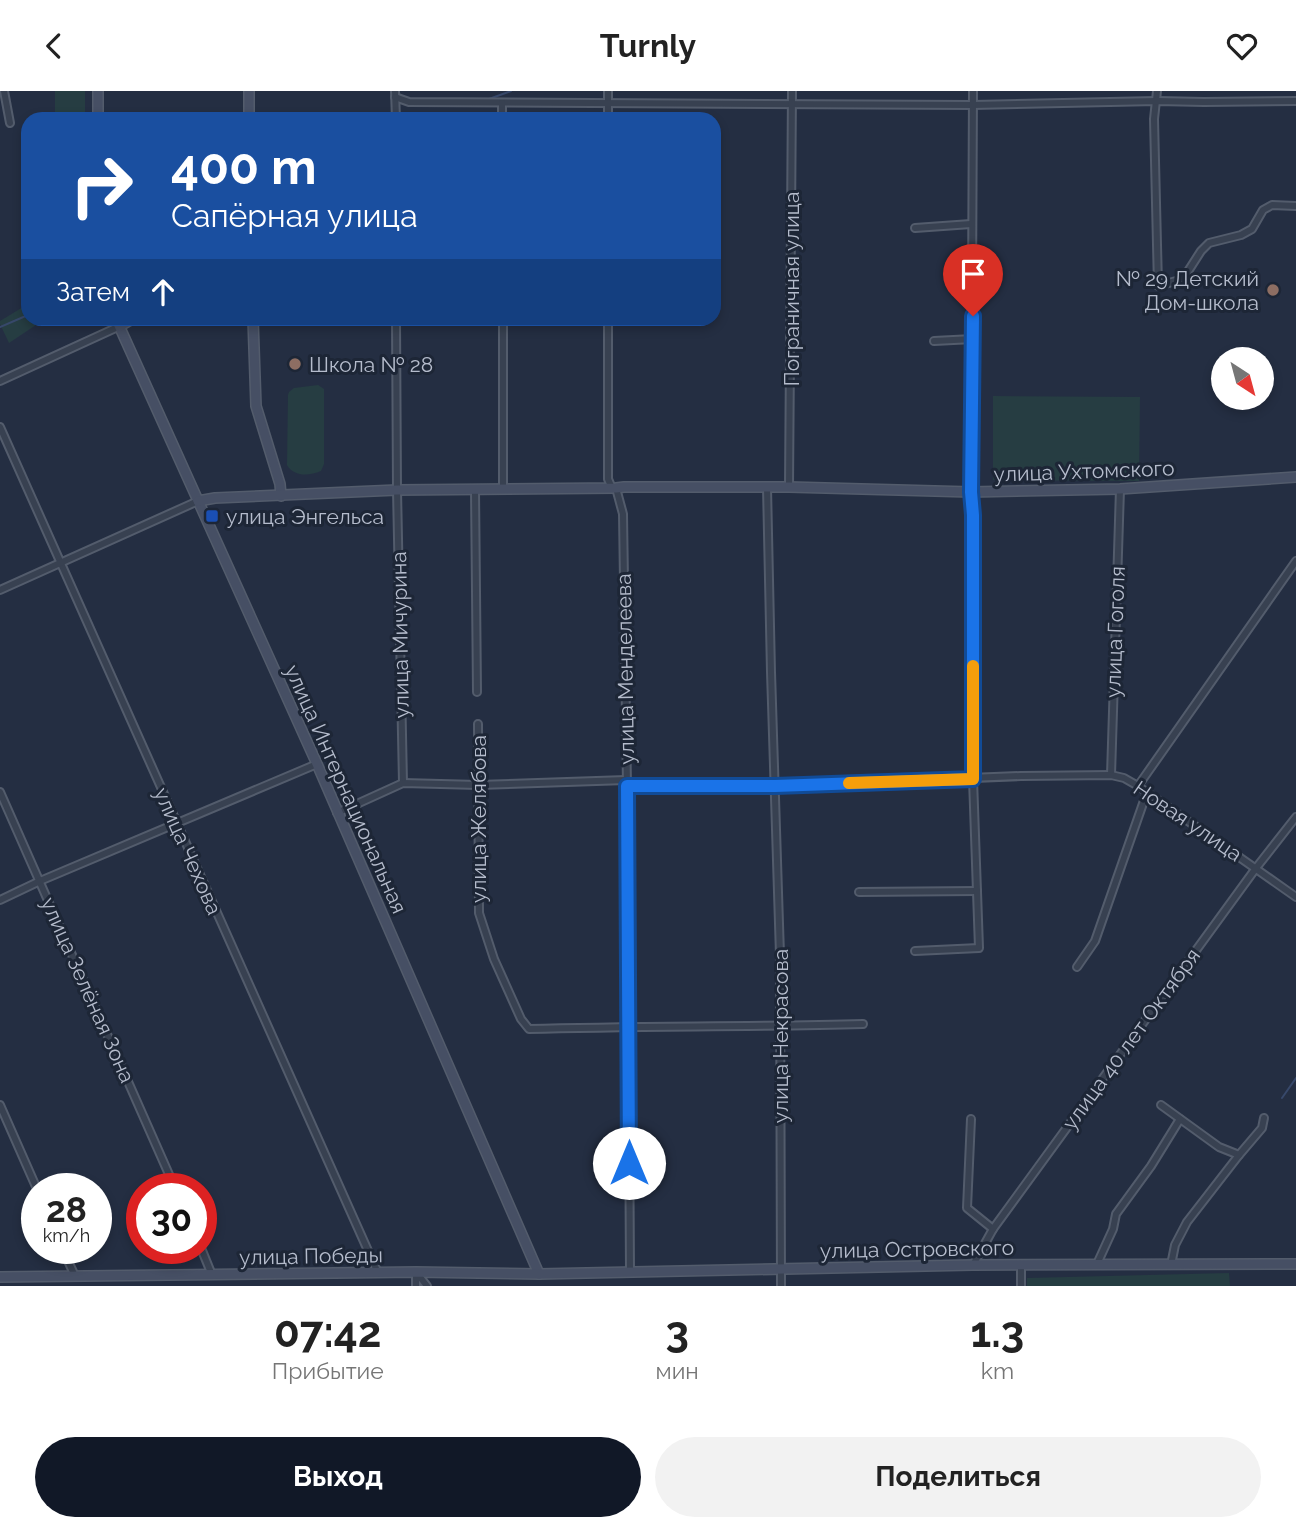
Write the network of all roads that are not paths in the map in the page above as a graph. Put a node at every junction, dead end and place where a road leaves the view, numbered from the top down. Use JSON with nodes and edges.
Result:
{"nodes":[{"id":1,"x":4,"y":91,"type":"edge"},
{"id":2,"x":98,"y":91,"type":"edge"},
{"id":3,"x":249,"y":91,"type":"edge"},
{"id":4,"x":608,"y":91,"type":"edge"},
{"id":5,"x":792,"y":91,"type":"edge"},
{"id":6,"x":973,"y":91,"type":"edge"},
{"id":7,"x":1157,"y":91,"type":"edge"},
{"id":8,"x":395,"y":94,"type":"edge"},
{"id":9,"x":1157,"y":101,"type":"junction"},
{"id":10,"x":1296,"y":101,"type":"edge"},
{"id":11,"x":502,"y":103,"type":"junction"},
{"id":12,"x":608,"y":103,"type":"junction"},
{"id":13,"x":792,"y":103,"type":"junction"},
{"id":14,"x":973,"y":105,"type":"junction"},
{"id":15,"x":98,"y":112,"type":"edge"},
{"id":16,"x":249,"y":112,"type":"edge"},
{"id":17,"x":396,"y":112,"type":"edge"},
{"id":18,"x":502,"y":112,"type":"edge"},
{"id":19,"x":608,"y":112,"type":"edge"},
{"id":20,"x":10,"y":123,"type":"dead end"},
{"id":21,"x":1296,"y":206,"type":"edge"},
{"id":22,"x":971,"y":224,"type":"junction"},
{"id":23,"x":915,"y":228,"type":"dead end"},
{"id":24,"x":110,"y":326,"type":"edge"},
{"id":25,"x":120,"y":326,"type":"edge"},
{"id":26,"x":253,"y":326,"type":"edge"},
{"id":27,"x":396,"y":326,"type":"edge"},
{"id":28,"x":502,"y":326,"type":"edge"},
{"id":29,"x":608,"y":326,"type":"edge"},
{"id":30,"x":973,"y":339,"type":"junction"},
{"id":31,"x":933,"y":341,"type":"dead end"},
{"id":32,"x":0,"y":381,"type":"edge"},
{"id":33,"x":0,"y":427,"type":"edge"},
{"id":34,"x":1296,"y":477,"type":"edge"},
{"id":35,"x":767,"y":487,"type":"junction"},
{"id":36,"x":789,"y":487,"type":"junction"},
{"id":37,"x":503,"y":488,"type":"junction"},
{"id":38,"x":616,"y":488,"type":"junction"},
{"id":39,"x":1120,"y":489,"type":"junction"},
{"id":40,"x":397,"y":490,"type":"junction"},
{"id":41,"x":475,"y":490,"type":"junction"},
{"id":42,"x":971,"y":492,"type":"junction"},
{"id":43,"x":281,"y":496,"type":"junction"},
{"id":44,"x":198,"y":501,"type":"junction"},
{"id":45,"x":1296,"y":561,"type":"edge"},
{"id":46,"x":61,"y":563,"type":"junction"},
{"id":47,"x":0,"y":590,"type":"edge"},
{"id":48,"x":477,"y":692,"type":"dead end"},
{"id":49,"x":478,"y":724,"type":"dead end"},
{"id":50,"x":317,"y":764,"type":"junction"},
{"id":51,"x":1111,"y":775,"type":"junction"},
{"id":52,"x":973,"y":779,"type":"junction"},
{"id":53,"x":403,"y":783,"type":"junction"},
{"id":54,"x":627,"y":783,"type":"junction"},
{"id":55,"x":478,"y":785,"type":"junction"},
{"id":56,"x":775,"y":786,"type":"junction"},
{"id":57,"x":1138,"y":786,"type":"junction"},
{"id":58,"x":0,"y":792,"type":"edge"},
{"id":59,"x":1147,"y":792,"type":"junction"},
{"id":60,"x":337,"y":813,"type":"junction"},
{"id":61,"x":1296,"y":817,"type":"edge"},
{"id":62,"x":176,"y":824,"type":"junction"},
{"id":63,"x":1256,"y":868,"type":"junction"},
{"id":64,"x":40,"y":881,"type":"junction"},
{"id":65,"x":859,"y":891,"type":"dead end"},
{"id":66,"x":977,"y":891,"type":"junction"},
{"id":67,"x":1296,"y":897,"type":"edge"},
{"id":68,"x":0,"y":900,"type":"edge"},
{"id":69,"x":915,"y":951,"type":"dead end"},
{"id":70,"x":1077,"y":967,"type":"dead end"},
{"id":71,"x":863,"y":1024,"type":"dead end"},
{"id":72,"x":628,"y":1026,"type":"junction"},
{"id":73,"x":781,"y":1027,"type":"junction"},
{"id":74,"x":0,"y":1105,"type":"edge"},
{"id":75,"x":1161,"y":1105,"type":"dead end"},
{"id":76,"x":1264,"y":1118,"type":"dead end"},
{"id":77,"x":971,"y":1119,"type":"dead end"},
{"id":78,"x":1180,"y":1119,"type":"junction"},
{"id":79,"x":1239,"y":1155,"type":"junction"},
{"id":80,"x":30,"y":1173,"type":"edge"},
{"id":81,"x":167,"y":1173,"type":"edge"},
{"id":82,"x":993,"y":1229,"type":"junction"},
{"id":83,"x":69,"y":1264,"type":"edge"},
{"id":84,"x":208,"y":1264,"type":"edge"},
{"id":85,"x":1097,"y":1264,"type":"junction"},
{"id":86,"x":973,"y":1265,"type":"junction"},
{"id":87,"x":1021,"y":1265,"type":"junction"},
{"id":88,"x":1171,"y":1265,"type":"junction"},
{"id":89,"x":1296,"y":1265,"type":"edge"},
{"id":90,"x":782,"y":1268,"type":"junction"},
{"id":91,"x":416,"y":1272,"type":"junction"},
{"id":92,"x":630,"y":1272,"type":"junction"},
{"id":93,"x":378,"y":1273,"type":"junction"},
{"id":94,"x":539,"y":1274,"type":"junction"},
{"id":95,"x":213,"y":1275,"type":"junction"},
{"id":96,"x":75,"y":1276,"type":"junction"},
{"id":97,"x":0,"y":1277,"type":"edge"},
{"id":98,"x":416,"y":1286,"type":"edge"},
{"id":99,"x":427,"y":1286,"type":"edge"},
{"id":100,"x":781,"y":1286,"type":"edge"},
{"id":101,"x":1021,"y":1286,"type":"edge"}],
"edges":[{"from":1,"to":20,"type":"street"},
{"from":2,"to":15,"type":"main road"},
{"from":3,"to":16,"type":"main road"},
{"from":4,"to":12,"type":"street"},
{"from":5,"to":13,"type":"street","name":"Пограничная улица"},
{"from":6,"to":14,"type":"street"},
{"from":7,"to":9,"type":"street"},
{"from":8,"to":11,"type":"street"},
{"from":8,"to":17,"type":"street"},
{"from":9,"to":10,"type":"street"},
{"from":9,"to":14,"type":"street"},
{"from":9,"to":21,"type":"street"},
{"from":11,"to":12,"type":"street"},
{"from":11,"to":18,"type":"street"},
{"from":12,"to":13,"type":"street"},
{"from":12,"to":19,"type":"street"},
{"from":13,"to":14,"type":"street"},
{"from":13,"to":36,"type":"street","name":"Пограничная улица"},
{"from":14,"to":22,"type":"street"},
{"from":22,"to":23,"type":"street"},
{"from":22,"to":30,"type":"street"},
{"from":24,"to":32,"type":"street"},
{"from":25,"to":44,"type":"main road","name":"улица Интернациональная"},
{"from":26,"to":43,"type":"main road"},
{"from":27,"to":40,"type":"street","name":"улица Мичурина"},
{"from":28,"to":37,"type":"street"},
{"from":29,"to":38,"type":"street","name":"улица Менделеева"},
{"from":30,"to":31,"type":"street"},
{"from":30,"to":42,"type":"street"},
{"from":33,"to":46,"type":"street","name":"улица Чехова"},
{"from":34,"to":39,"type":"main road","name":"улица Ухтомского"},
{"from":35,"to":36,"type":"main road"},
{"from":35,"to":38,"type":"main road"},
{"from":35,"to":56,"type":"street","name":"улица Некрасова"},
{"from":36,"to":42,"type":"main road","name":"улица Ухтомского"},
{"from":37,"to":38,"type":"main road"},
{"from":37,"to":41,"type":"main road"},
{"from":38,"to":54,"type":"street","name":"улица Менделеева"},
{"from":39,"to":42,"type":"main road","name":"улица Ухтомского"},
{"from":39,"to":51,"type":"street","name":"улица Гоголя"},
{"from":40,"to":41,"type":"main road"},
{"from":40,"to":43,"type":"main road"},
{"from":40,"to":53,"type":"street","name":"улица Мичурина"},
{"from":41,"to":48,"type":"street"},
{"from":42,"to":52,"type":"street"},
{"from":43,"to":44,"type":"main road"},
{"from":44,"to":46,"type":"street"},
{"from":44,"to":50,"type":"main road","name":"улица Интернациональная"},
{"from":45,"to":57,"type":"street"},
{"from":46,"to":47,"type":"street"},
{"from":46,"to":62,"type":"street","name":"улица Чехова"},
{"from":49,"to":55,"type":"street","name":"улица Желябова"},
{"from":50,"to":60,"type":"main road","name":"улица Интернациональная"},
{"from":50,"to":62,"type":"street"},
{"from":51,"to":52,"type":"street","name":"Новая улица"},
{"from":51,"to":57,"type":"street","name":"Новая улица"},
{"from":52,"to":56,"type":"street","name":"Новая улица"},
{"from":52,"to":66,"type":"street"},
{"from":53,"to":55,"type":"street","name":"Новая улица"},
{"from":53,"to":60,"type":"street"},
{"from":54,"to":55,"type":"street","name":"Новая улица"},
{"from":54,"to":56,"type":"street","name":"Новая улица"},
{"from":54,"to":72,"type":"street","name":"улица Менделеева"},
{"from":55,"to":72,"type":"street","name":"улица Желябова"},
{"from":56,"to":73,"type":"street","name":"улица Некрасова"},
{"from":57,"to":59,"type":"street","name":"Новая улица"},
{"from":58,"to":64,"type":"street","name":"улица Зелёная Зона"},
{"from":59,"to":63,"type":"street","name":"Новая улица"},
{"from":59,"to":70,"type":"street"},
{"from":60,"to":94,"type":"main road","name":"улица Интернациональная"},
{"from":61,"to":63,"type":"street","name":"улица 40 лет Октября"},
{"from":62,"to":64,"type":"street"},
{"from":62,"to":93,"type":"street","name":"улица Чехова"},
{"from":63,"to":67,"type":"street","name":"Новая улица"},
{"from":63,"to":82,"type":"street","name":"улица 40 лет Октября"},
{"from":64,"to":68,"type":"street"},
{"from":64,"to":81,"type":"street","name":"улица Зелёная Зона"},
{"from":65,"to":66,"type":"street"},
{"from":66,"to":69,"type":"street"},
{"from":71,"to":73,"type":"street"},
{"from":72,"to":73,"type":"street"},
{"from":72,"to":92,"type":"street","name":"улица Менделеева"},
{"from":73,"to":90,"type":"street","name":"улица Некрасова"},
{"from":74,"to":80,"type":"street"},
{"from":75,"to":78,"type":"street"},
{"from":76,"to":79,"type":"street"},
{"from":77,"to":82,"type":"street"},
{"from":78,"to":79,"type":"street"},
{"from":78,"to":85,"type":"street"},
{"from":79,"to":88,"type":"street"},
{"from":82,"to":86,"type":"street","name":"улица 40 лет Октября"},
{"from":83,"to":96,"type":"street"},
{"from":84,"to":95,"type":"street"},
{"from":85,"to":87,"type":"main road","name":"улица Островского"},
{"from":85,"to":88,"type":"main road","name":"улица Островского"},
{"from":86,"to":87,"type":"main road","name":"улица Островского"},
{"from":86,"to":90,"type":"main road","name":"улица Островского"},
{"from":87,"to":101,"type":"street"},
{"from":88,"to":89,"type":"main road","name":"улица Островского"},
{"from":90,"to":92,"type":"main road","name":"улица Островского"},
{"from":90,"to":100,"type":"street","name":"улица Некрасова"},
{"from":91,"to":93,"type":"main road","name":"улица Победы"},
{"from":91,"to":94,"type":"main road","name":"улица Победы"},
{"from":91,"to":98,"type":"street"},
{"from":91,"to":99,"type":"street"},
{"from":92,"to":94,"type":"main road","name":"улица Островского"},
{"from":93,"to":95,"type":"main road","name":"улица Победы"},
{"from":95,"to":96,"type":"main road","name":"улица Победы"},
{"from":96,"to":97,"type":"main road","name":"улица Победы"}]}
